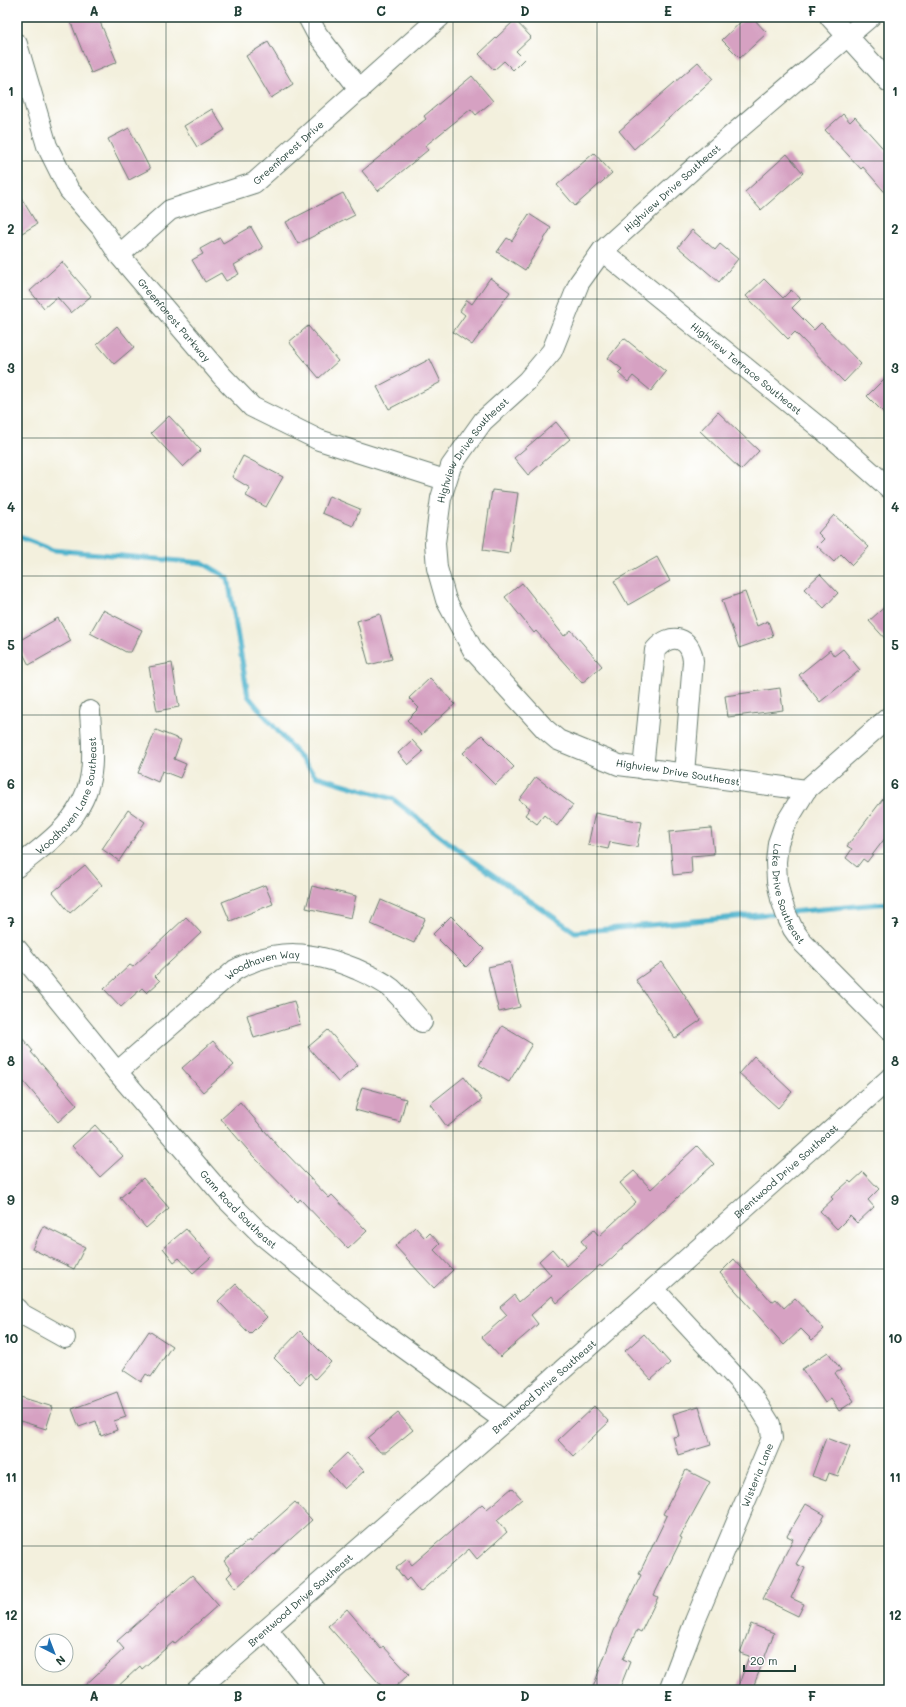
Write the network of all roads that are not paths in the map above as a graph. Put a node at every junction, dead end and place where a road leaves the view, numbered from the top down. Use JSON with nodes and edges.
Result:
{"nodes":[{"id":1,"x":308,"y":17,"type":"edge"},
{"id":2,"x":440,"y":17,"type":"edge"},
{"id":3,"x":830,"y":17,"type":"edge"},
{"id":4,"x":870,"y":17,"type":"edge"},
{"id":5,"x":849,"y":36,"type":"junction"},
{"id":6,"x":17,"y":44,"type":"edge"},
{"id":7,"x":889,"y":82,"type":"edge"},
{"id":8,"x":360,"y":90,"type":"junction"},
{"id":9,"x":602,"y":251,"type":"junction"},
{"id":10,"x":119,"y":255,"type":"junction"},
{"id":11,"x":445,"y":480,"type":"junction"},
{"id":12,"x":889,"y":488,"type":"edge"},
{"id":13,"x":90,"y":711,"type":"dead end"},
{"id":14,"x":889,"y":716,"type":"edge"},
{"id":15,"x":643,"y":769,"type":"junction"},
{"id":16,"x":684,"y":774,"type":"junction"},
{"id":17,"x":806,"y":790,"type":"junction"},
{"id":18,"x":17,"y":867,"type":"edge"},
{"id":19,"x":17,"y":949,"type":"edge"},
{"id":20,"x":422,"y":1022,"type":"dead end"},
{"id":21,"x":889,"y":1030,"type":"edge"},
{"id":22,"x":117,"y":1072,"type":"junction"},
{"id":23,"x":889,"y":1079,"type":"edge"},
{"id":24,"x":654,"y":1289,"type":"junction"},
{"id":25,"x":17,"y":1310,"type":"edge"},
{"id":26,"x":65,"y":1338,"type":"dead end"},
{"id":27,"x":505,"y":1421,"type":"junction"},
{"id":28,"x":267,"y":1629,"type":"junction"},
{"id":29,"x":197,"y":1690,"type":"edge"},
{"id":30,"x":316,"y":1690,"type":"edge"},
{"id":31,"x":669,"y":1690,"type":"edge"}],
"edges":[{"from":1,"to":8,"type":"street"},
{"from":2,"to":8,"type":"street","name":"Greenforest Drive"},
{"from":3,"to":5,"type":"street"},
{"from":4,"to":5,"type":"street","name":"Highview Drive Southeast"},
{"from":5,"to":7,"type":"street"},
{"from":5,"to":9,"type":"street","name":"Highview Drive Southeast"},
{"from":6,"to":10,"type":"street","name":"Greenforest Parkway"},
{"from":8,"to":10,"type":"street","name":"Greenforest Drive"},
{"from":9,"to":11,"type":"street","name":"Highview Drive Southeast"},
{"from":9,"to":12,"type":"street","name":"Highview Terrace Southeast"},
{"from":10,"to":11,"type":"street","name":"Greenforest Parkway"},
{"from":11,"to":15,"type":"street","name":"Highview Drive Southeast"},
{"from":13,"to":18,"type":"street","name":"Woodhaven Lane Southeast"},
{"from":14,"to":17,"type":"street","name":"Lake Drive Southeast"},
{"from":15,"to":16,"type":"street","name":"Highview Drive Southeast"},
{"from":15,"to":16,"type":"street"},
{"from":16,"to":17,"type":"street","name":"Highview Drive Southeast"},
{"from":17,"to":21,"type":"street","name":"Lake Drive Southeast"},
{"from":19,"to":22,"type":"street","name":"Gann Road Southeast"},
{"from":20,"to":22,"type":"street","name":"Woodhaven Way"},
{"from":22,"to":27,"type":"street","name":"Gann Road Southeast"},
{"from":23,"to":24,"type":"street","name":"Brentwood Drive Southeast"},
{"from":24,"to":27,"type":"street","name":"Brentwood Drive Southeast"},
{"from":24,"to":31,"type":"street","name":"Wisteria Lane"},
{"from":25,"to":26,"type":"street"},
{"from":27,"to":28,"type":"street","name":"Brentwood Drive Southeast"},
{"from":28,"to":29,"type":"street","name":"Brentwood Drive Southeast"},
{"from":28,"to":30,"type":"street"}]}
